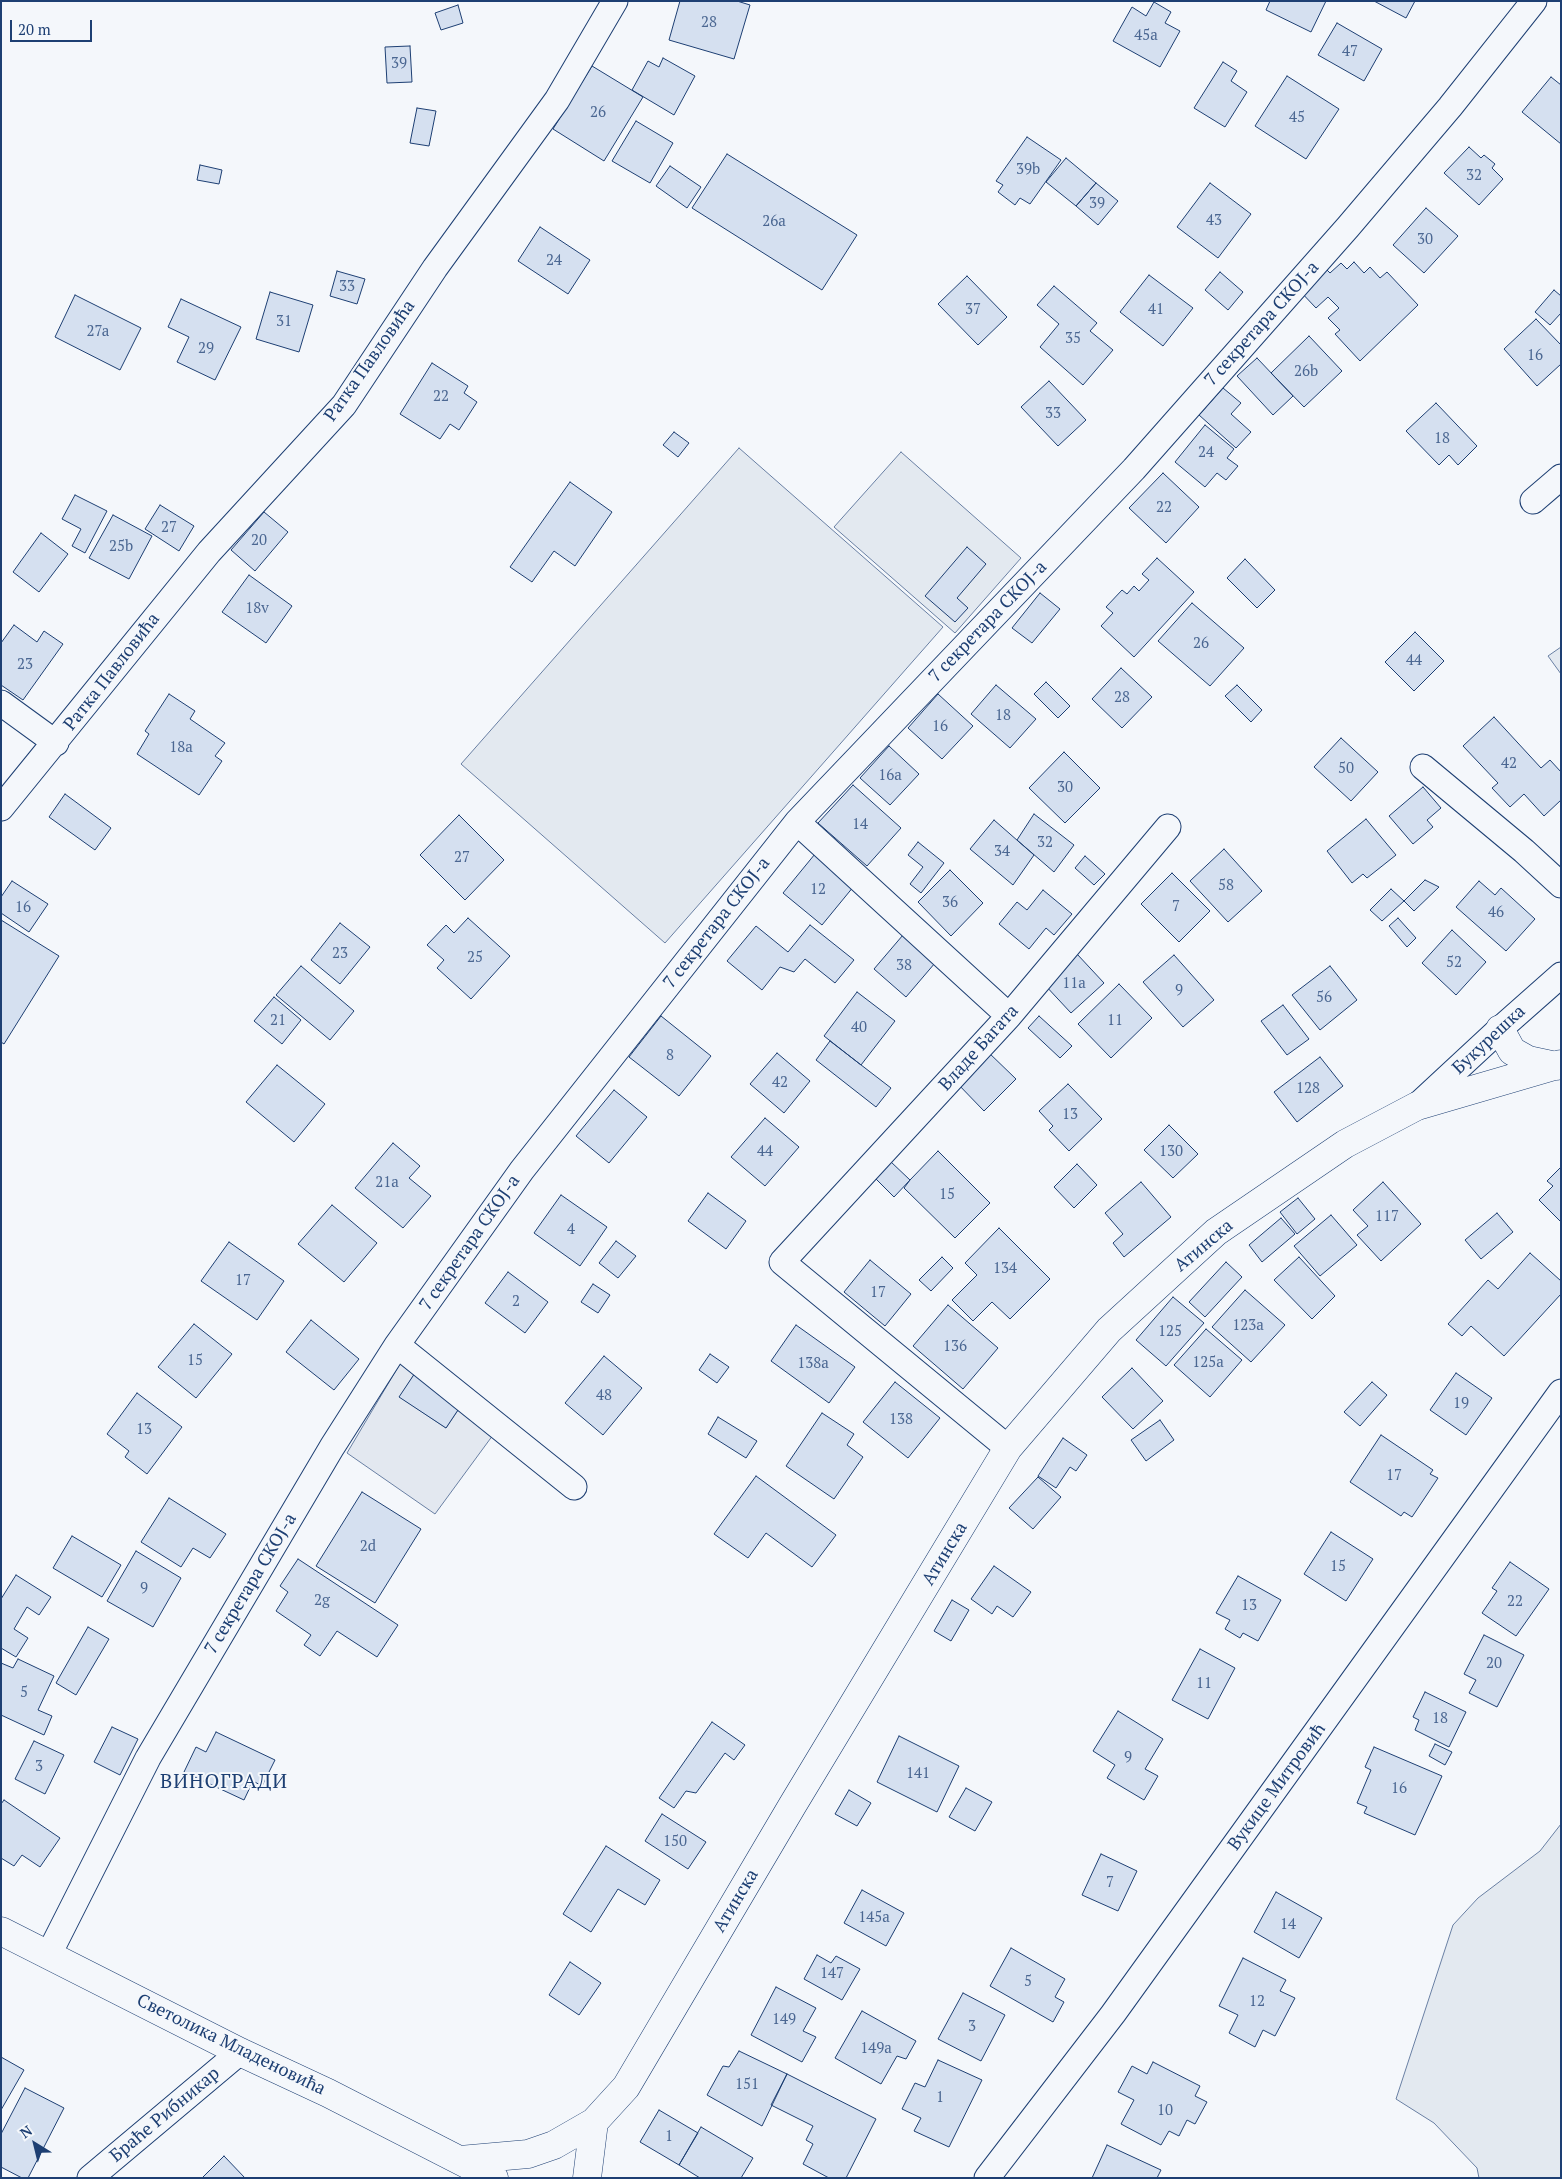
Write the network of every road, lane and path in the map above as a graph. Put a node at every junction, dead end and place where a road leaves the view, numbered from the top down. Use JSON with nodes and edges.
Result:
{"nodes":[{"id":1,"x":615,"y":1,"type":"edge"},
{"id":2,"x":1534,"y":1,"type":"edge"},
{"id":3,"x":1561,"y":477,"type":"edge"},
{"id":4,"x":1533,"y":501,"type":"dead end"},
{"id":5,"x":1,"y":703,"type":"edge"},
{"id":6,"x":56,"y":743,"type":"junction"},
{"id":7,"x":1423,"y":767,"type":"dead end"},
{"id":8,"x":1,"y":808,"type":"edge"},
{"id":9,"x":797,"y":822,"type":"junction"},
{"id":10,"x":1168,"y":827,"type":"dead end"},
{"id":11,"x":1561,"y":884,"type":"edge"},
{"id":12,"x":1561,"y":975,"type":"edge"},
{"id":13,"x":1009,"y":1016,"type":"junction"},
{"id":14,"x":1500,"y":1029,"type":"junction"},
{"id":15,"x":1559,"y":1065,"type":"edge"},
{"id":16,"x":1417,"y":1106,"type":"junction"},
{"id":17,"x":397,"y":1345,"type":"junction"},
{"id":18,"x":1561,"y":1392,"type":"edge"},
{"id":19,"x":1008,"y":1448,"type":"junction"},
{"id":20,"x":574,"y":1486,"type":"dead end"},
{"id":21,"x":1,"y":1931,"type":"edge"},
{"id":22,"x":49,"y":1954,"type":"junction"},
{"id":23,"x":240,"y":2052,"type":"junction"},
{"id":24,"x":594,"y":2122,"type":"junction"},
{"id":25,"x":460,"y":2160,"type":"junction"},
{"id":26,"x":90,"y":2178,"type":"edge"},
{"id":27,"x":494,"y":2178,"type":"edge"},
{"id":28,"x":588,"y":2178,"type":"edge"},
{"id":29,"x":988,"y":2178,"type":"edge"}],
"edges":[{"from":1,"to":6,"type":"street","name":"Ратка Павловића"},
{"from":2,"to":9,"type":"street","name":"7 секретара СКОЈ-а"},
{"from":3,"to":4,"type":"street"},
{"from":5,"to":6,"type":"street","name":"Ратка Павловића"},
{"from":6,"to":8,"type":"street","name":"Ратка Павловића"},
{"from":7,"to":11,"type":"street"},
{"from":9,"to":13,"type":"street"},
{"from":9,"to":17,"type":"street","name":"7 секретара СКОЈ-а"},
{"from":10,"to":13,"type":"street","name":"Владе Багата"},
{"from":12,"to":14,"type":"street","name":"Букурешка"},
{"from":13,"to":19,"type":"street","name":"Владе Багата"},
{"from":14,"to":15,"type":"street"},
{"from":14,"to":16,"type":"street","name":"Букурешка"},
{"from":15,"to":16,"type":"street","name":"Атинска"},
{"from":16,"to":19,"type":"street","name":"Атинска"},
{"from":17,"to":20,"type":"street"},
{"from":17,"to":22,"type":"street","name":"7 секретара СКОЈ-а"},
{"from":18,"to":29,"type":"street","name":"Вукице Митровић"},
{"from":19,"to":24,"type":"street","name":"Атинска"},
{"from":21,"to":22,"type":"street","name":"Светолика Младеновића"},
{"from":22,"to":23,"type":"street","name":"Светолика Младеновића"},
{"from":23,"to":25,"type":"street","name":"Светолика Младеновића"},
{"from":23,"to":26,"type":"street","name":"Браће Рибникар"},
{"from":24,"to":25,"type":"street","name":"Атинска"},
{"from":24,"to":28,"type":"street"},
{"from":25,"to":27,"type":"street","name":"Светолика Младеновића"}]}
